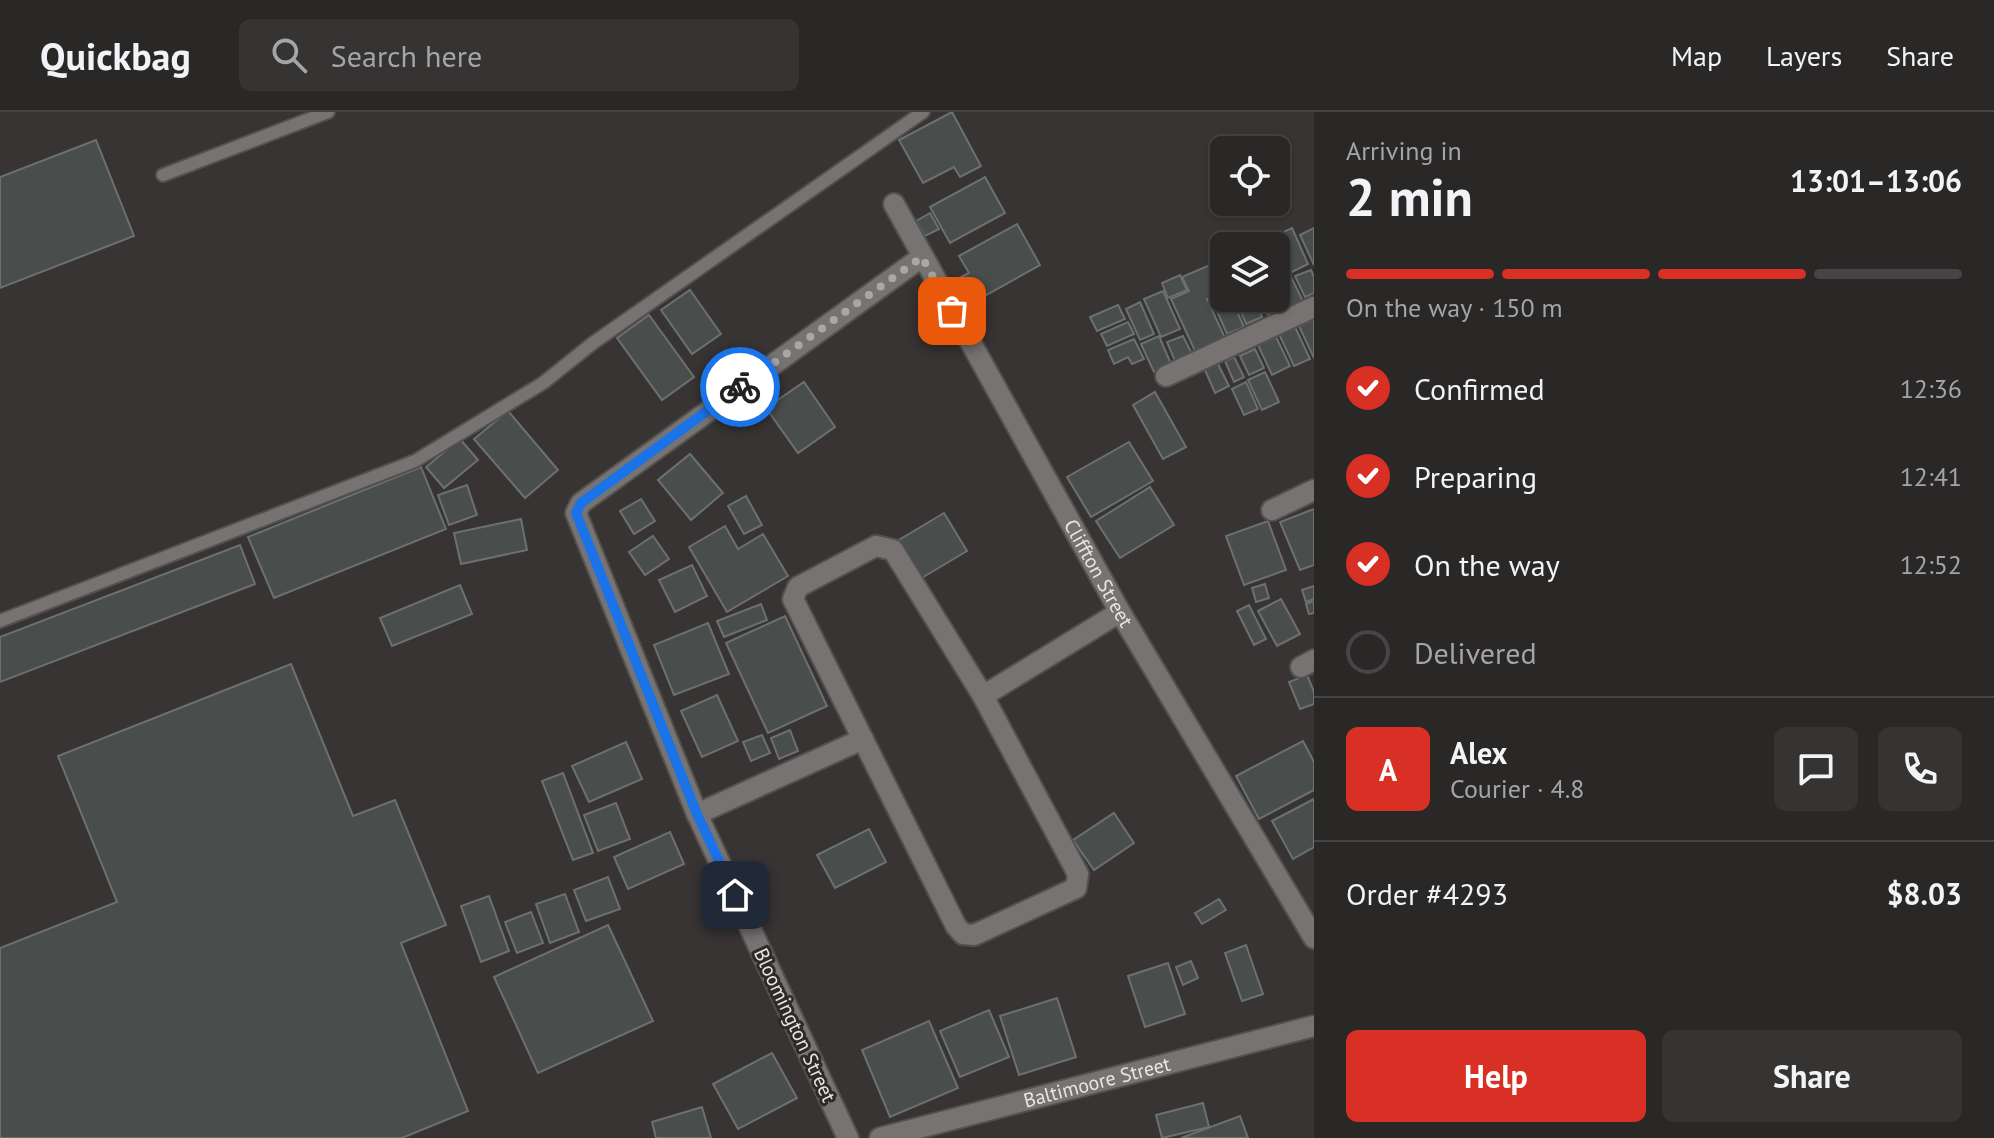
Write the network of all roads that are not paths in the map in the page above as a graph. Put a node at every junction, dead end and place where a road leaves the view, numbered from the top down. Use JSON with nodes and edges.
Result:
{"nodes":[{"id":1,"x":328,"y":112,"type":"edge"},
{"id":2,"x":923,"y":112,"type":"edge"},
{"id":3,"x":163,"y":175,"type":"dead end"},
{"id":4,"x":894,"y":204,"type":"dead end"},
{"id":5,"x":922,"y":257,"type":"junction"},
{"id":6,"x":1314,"y":307,"type":"edge"},
{"id":7,"x":1166,"y":376,"type":"dead end"},
{"id":8,"x":1314,"y":490,"type":"edge"},
{"id":9,"x":1272,"y":510,"type":"dead end"},
{"id":10,"x":1120,"y":612,"type":"junction"},
{"id":11,"x":0,"y":621,"type":"edge"},
{"id":12,"x":983,"y":696,"type":"junction"},
{"id":13,"x":863,"y":739,"type":"junction"},
{"id":14,"x":697,"y":814,"type":"junction"},
{"id":15,"x":1314,"y":938,"type":"edge"},
{"id":16,"x":1314,"y":1026,"type":"edge"},
{"id":17,"x":848,"y":1138,"type":"edge"},
{"id":18,"x":880,"y":1138,"type":"edge"}],
"edges":[{"from":1,"to":3,"type":"lane"},
{"from":2,"to":11,"type":"lane"},
{"from":4,"to":5,"type":"street","name":"Cliffton Street"},
{"from":5,"to":10,"type":"street","name":"Cliffton Street"},
{"from":5,"to":14,"type":"street","name":"Bloomington Street"},
{"from":6,"to":7,"type":"street"},
{"from":8,"to":9,"type":"street"},
{"from":10,"to":12,"type":"street"},
{"from":10,"to":15,"type":"street","name":"Cliffton Street"},
{"from":12,"to":13,"type":"street"},
{"from":12,"to":13,"type":"street"},
{"from":13,"to":14,"type":"street"},
{"from":14,"to":17,"type":"street","name":"Bloomington Street"},
{"from":16,"to":18,"type":"street","name":"Baltimoore Street"}]}
